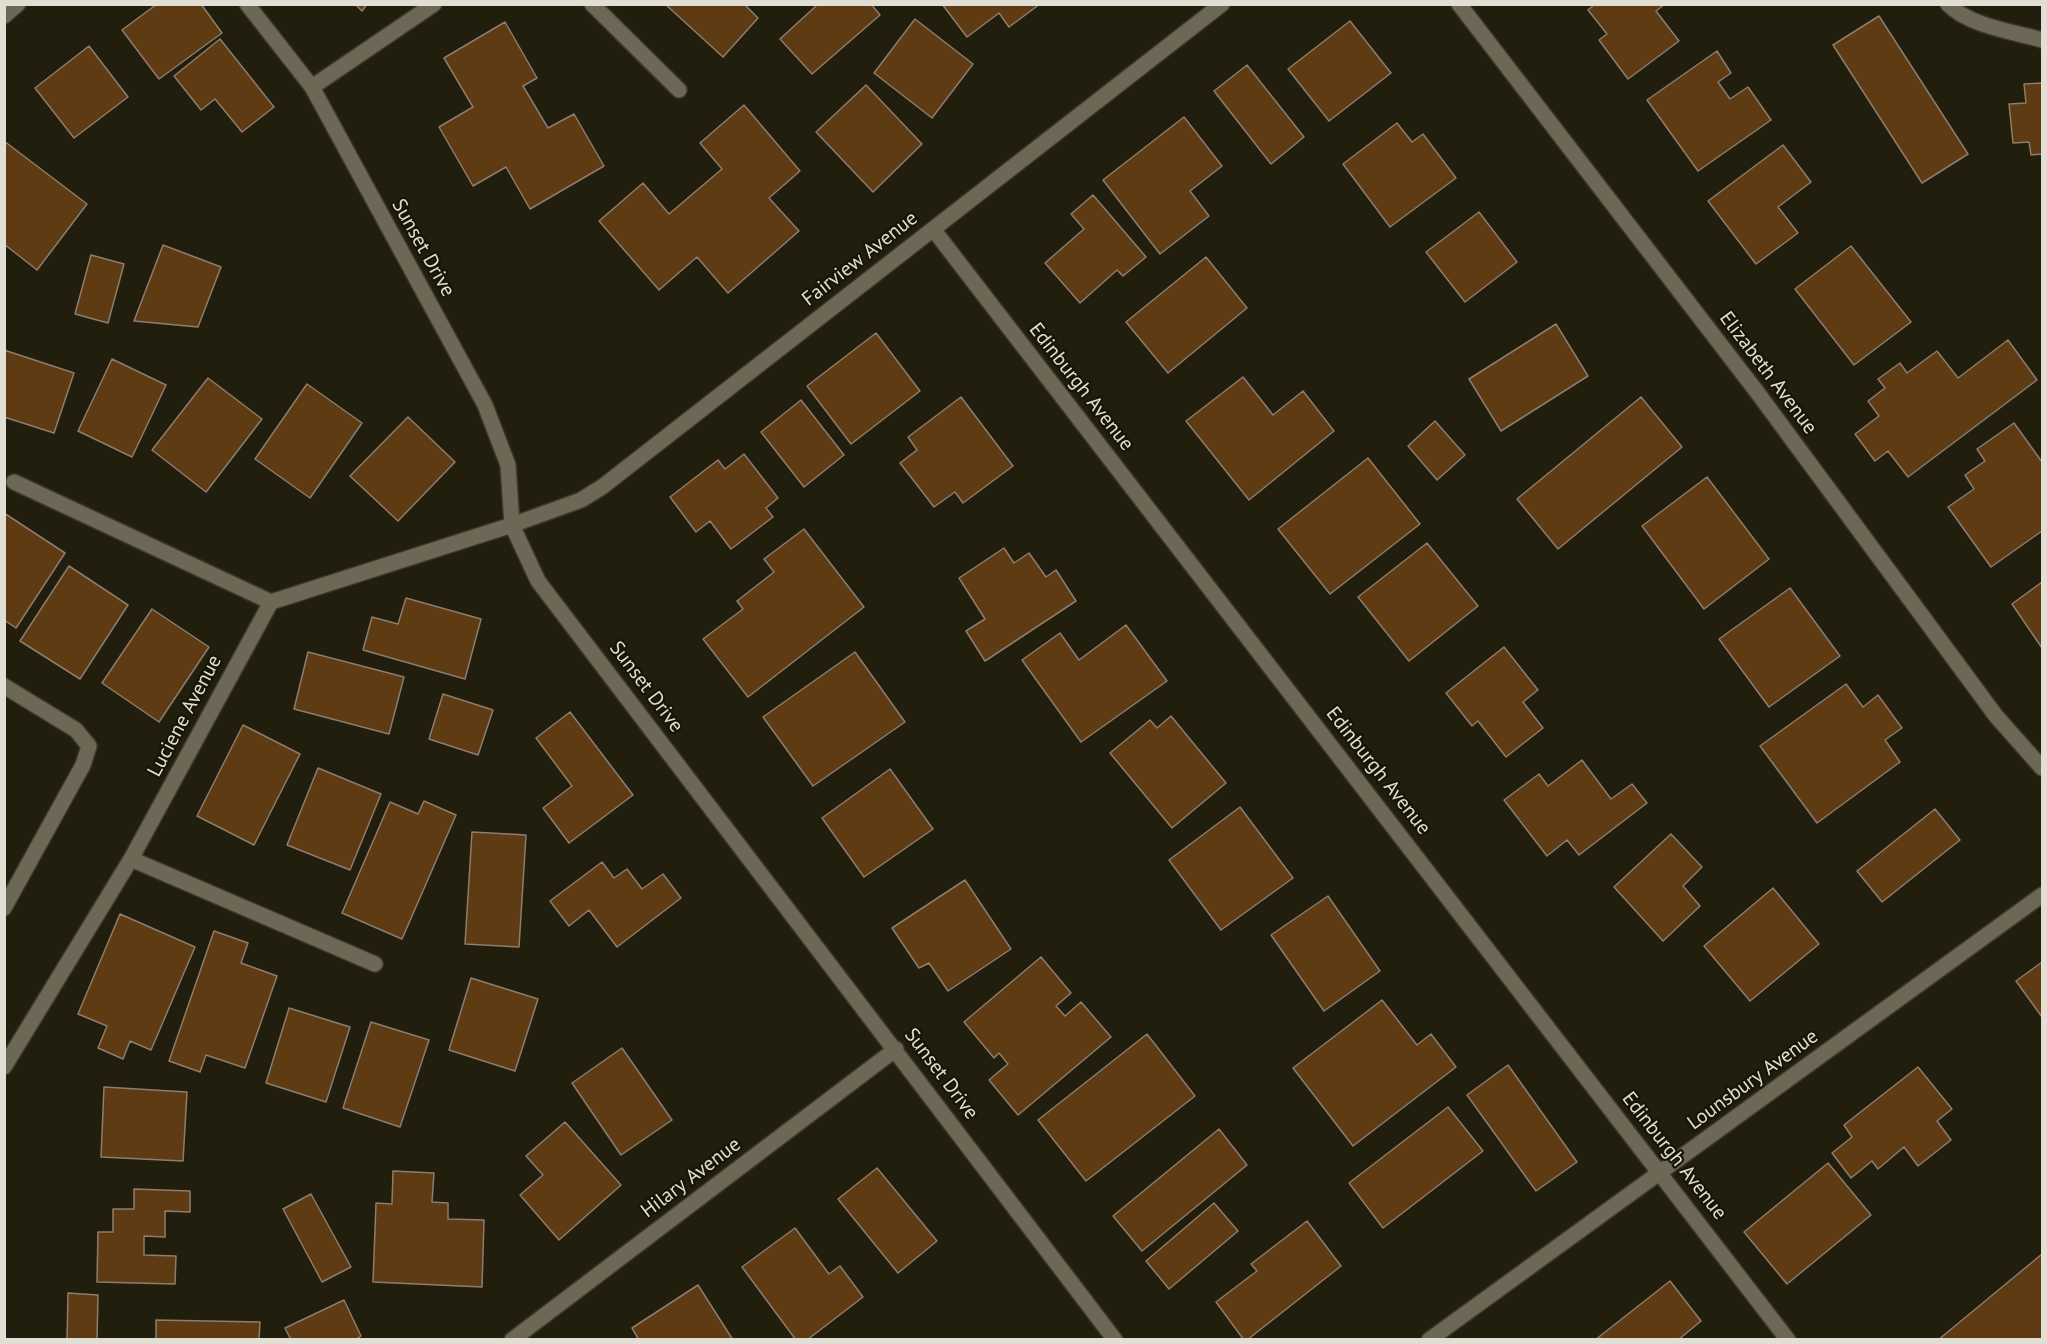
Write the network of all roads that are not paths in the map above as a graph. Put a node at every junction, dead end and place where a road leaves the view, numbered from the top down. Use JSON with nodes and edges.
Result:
{"nodes":[{"id":1,"x":18,"y":4,"type":"edge"},
{"id":2,"x":247,"y":4,"type":"edge"},
{"id":3,"x":434,"y":4,"type":"edge"},
{"id":4,"x":592,"y":4,"type":"edge"},
{"id":5,"x":1222,"y":4,"type":"edge"},
{"id":6,"x":1460,"y":4,"type":"edge"},
{"id":7,"x":1948,"y":4,"type":"edge"},
{"id":8,"x":4,"y":16,"type":"edge"},
{"id":9,"x":2043,"y":40,"type":"edge"},
{"id":10,"x":312,"y":87,"type":"junction"},
{"id":11,"x":679,"y":90,"type":"dead end"},
{"id":12,"x":933,"y":230,"type":"junction"},
{"id":13,"x":14,"y":482,"type":"dead end"},
{"id":14,"x":512,"y":525,"type":"junction"},
{"id":15,"x":270,"y":602,"type":"junction"},
{"id":16,"x":4,"y":686,"type":"edge"},
{"id":17,"x":2043,"y":768,"type":"edge"},
{"id":18,"x":131,"y":859,"type":"junction"},
{"id":19,"x":2043,"y":896,"type":"edge"},
{"id":20,"x":4,"y":908,"type":"edge"},
{"id":21,"x":375,"y":964,"type":"dead end"},
{"id":22,"x":896,"y":1049,"type":"junction"},
{"id":23,"x":4,"y":1067,"type":"edge"},
{"id":24,"x":1661,"y":1173,"type":"junction"},
{"id":25,"x":512,"y":1340,"type":"edge"},
{"id":26,"x":1115,"y":1340,"type":"edge"},
{"id":27,"x":1429,"y":1340,"type":"edge"},
{"id":28,"x":1788,"y":1340,"type":"edge"}],
"edges":[{"from":1,"to":8,"type":"street"},
{"from":2,"to":10,"type":"street","name":"Sunset Drive"},
{"from":3,"to":10,"type":"street"},
{"from":4,"to":11,"type":"street"},
{"from":5,"to":12,"type":"street","name":"Fairview Avenue"},
{"from":6,"to":17,"type":"street","name":"Elizabeth Avenue"},
{"from":7,"to":9,"type":"street"},
{"from":10,"to":14,"type":"street","name":"Sunset Drive"},
{"from":12,"to":14,"type":"street","name":"Fairview Avenue"},
{"from":12,"to":24,"type":"street","name":"Edinburgh Avenue"},
{"from":13,"to":15,"type":"street"},
{"from":14,"to":15,"type":"street"},
{"from":14,"to":22,"type":"street","name":"Sunset Drive"},
{"from":15,"to":18,"type":"street","name":"Luciene Avenue"},
{"from":16,"to":20,"type":"street"},
{"from":18,"to":21,"type":"street"},
{"from":18,"to":23,"type":"street","name":"Luciene Avenue"},
{"from":19,"to":24,"type":"street","name":"Lounsbury Avenue"},
{"from":22,"to":25,"type":"street","name":"Hilary Avenue"},
{"from":22,"to":26,"type":"street","name":"Sunset Drive"},
{"from":24,"to":27,"type":"street","name":"Lounsbury Avenue"},
{"from":24,"to":28,"type":"street","name":"Edinburgh Avenue"}]}
